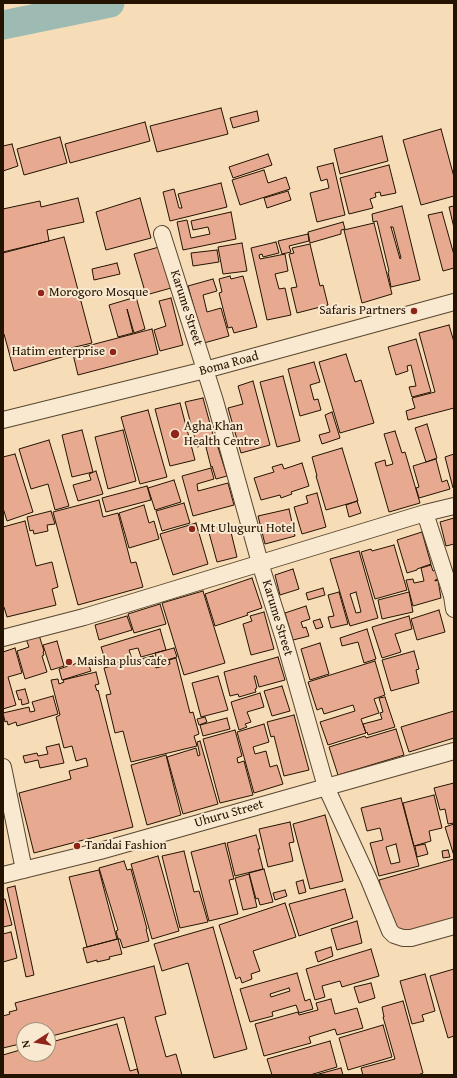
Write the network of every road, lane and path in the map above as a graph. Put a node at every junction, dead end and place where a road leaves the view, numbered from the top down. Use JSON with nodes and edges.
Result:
{"nodes":[{"id":1,"x":162,"y":234,"type":"dead end"},
{"id":2,"x":454,"y":302,"type":"edge"},
{"id":3,"x":205,"y":370,"type":"junction"},
{"id":4,"x":3,"y":420,"type":"edge"},
{"id":5,"x":454,"y":506,"type":"edge"},
{"id":6,"x":425,"y":513,"type":"junction"},
{"id":7,"x":260,"y":563,"type":"junction"},
{"id":8,"x":453,"y":600,"type":"edge"},
{"id":9,"x":3,"y":638,"type":"edge"},
{"id":10,"x":454,"y":751,"type":"edge"},
{"id":11,"x":3,"y":767,"type":"edge"},
{"id":12,"x":326,"y":787,"type":"junction"},
{"id":13,"x":24,"y":870,"type":"junction"},
{"id":14,"x":3,"y":875,"type":"edge"},
{"id":15,"x":454,"y":926,"type":"edge"}],
"edges":[{"from":1,"to":3,"type":"street","name":"Karume Street"},
{"from":2,"to":3,"type":"street","name":"Boma Road"},
{"from":3,"to":4,"type":"street","name":"Boma Road"},
{"from":3,"to":7,"type":"street","name":"Karume Street"},
{"from":5,"to":6,"type":"street"},
{"from":6,"to":7,"type":"street"},
{"from":6,"to":8,"type":"street"},
{"from":7,"to":9,"type":"street"},
{"from":7,"to":12,"type":"street","name":"Karume Street"},
{"from":10,"to":12,"type":"street","name":"Uhuru Street"},
{"from":11,"to":13,"type":"street"},
{"from":12,"to":13,"type":"street","name":"Uhuru Street"},
{"from":12,"to":15,"type":"street","name":"Karume Street"},
{"from":13,"to":14,"type":"street","name":"Uhuru Street"}]}
